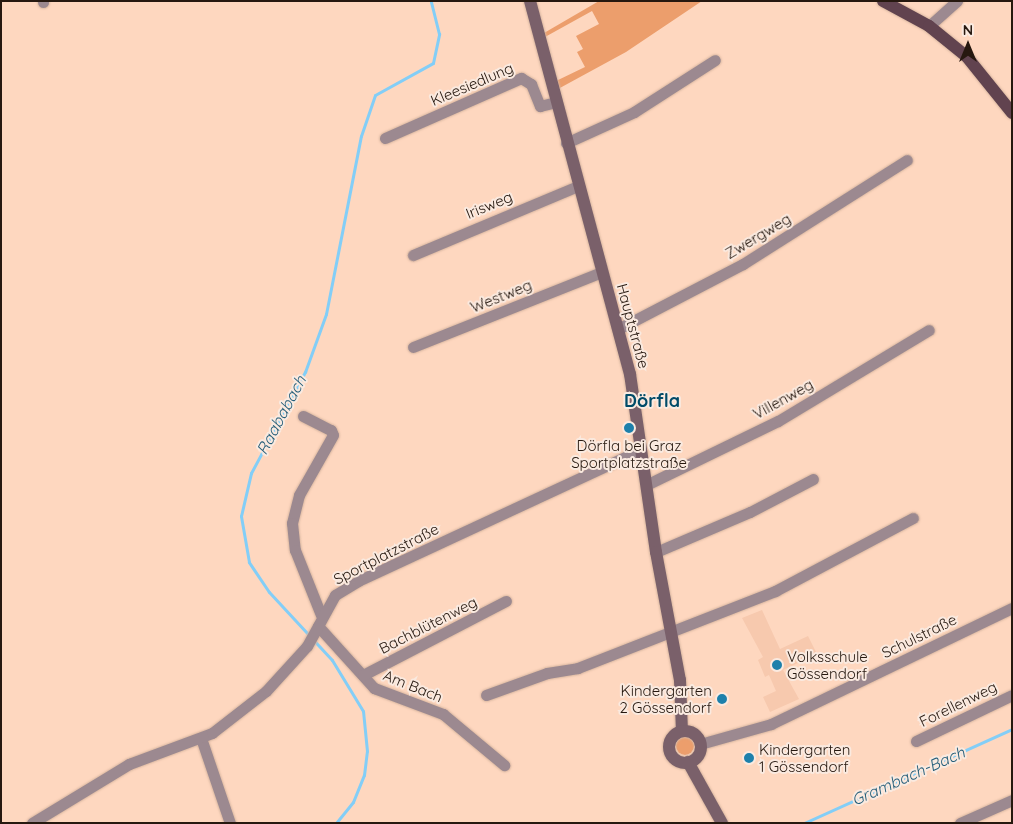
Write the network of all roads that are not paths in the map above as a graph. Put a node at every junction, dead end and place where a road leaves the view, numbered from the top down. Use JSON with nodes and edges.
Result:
{"nodes":[{"id":1,"x":530,"y":1,"type":"edge"},
{"id":2,"x":883,"y":1,"type":"edge"},
{"id":3,"x":957,"y":1,"type":"edge"},
{"id":4,"x":928,"y":26,"type":"junction"},
{"id":5,"x":715,"y":60,"type":"dead end"},
{"id":6,"x":556,"y":102,"type":"junction"},
{"id":7,"x":1012,"y":113,"type":"edge"},
{"id":8,"x":385,"y":138,"type":"dead end"},
{"id":9,"x":566,"y":143,"type":"junction"},
{"id":10,"x":907,"y":160,"type":"dead end"},
{"id":11,"x":578,"y":186,"type":"junction"},
{"id":12,"x":413,"y":255,"type":"dead end"},
{"id":13,"x":601,"y":272,"type":"junction"},
{"id":14,"x":618,"y":328,"type":"junction"},
{"id":15,"x":929,"y":330,"type":"dead end"},
{"id":16,"x":413,"y":347,"type":"dead end"},
{"id":17,"x":303,"y":416,"type":"dead end"},
{"id":18,"x":640,"y":450,"type":"junction"},
{"id":19,"x":812,"y":479,"type":"dead end"},
{"id":20,"x":646,"y":485,"type":"junction"},
{"id":21,"x":912,"y":518,"type":"dead end"},
{"id":22,"x":656,"y":552,"type":"junction"},
{"id":23,"x":506,"y":601,"type":"dead end"},
{"id":24,"x":1012,"y":608,"type":"edge"},
{"id":25,"x":318,"y":625,"type":"junction"},
{"id":26,"x":670,"y":632,"type":"junction"},
{"id":27,"x":363,"y":675,"type":"junction"},
{"id":28,"x":486,"y":695,"type":"dead end"},
{"id":29,"x":1012,"y":695,"type":"edge"},
{"id":30,"x":682,"y":731,"type":"junction"},
{"id":31,"x":201,"y":738,"type":"junction"},
{"id":32,"x":916,"y":741,"type":"dead end"},
{"id":33,"x":700,"y":744,"type":"junction"},
{"id":34,"x":688,"y":762,"type":"junction"},
{"id":35,"x":504,"y":764,"type":"dead end"},
{"id":36,"x":1012,"y":800,"type":"edge"},
{"id":37,"x":50,"y":819,"type":"edge"},
{"id":38,"x":32,"y":823,"type":"edge"},
{"id":39,"x":230,"y":823,"type":"edge"},
{"id":40,"x":722,"y":823,"type":"edge"},
{"id":41,"x":960,"y":823,"type":"edge"}],
"edges":[{"from":1,"to":6,"type":"main road","name":"Hauptstraße"},
{"from":2,"to":4,"type":"main road"},
{"from":3,"to":4,"type":"street"},
{"from":4,"to":7,"type":"main road"},
{"from":5,"to":9,"type":"street"},
{"from":6,"to":8,"type":"street","name":"Kleesiedlung"},
{"from":6,"to":9,"type":"main road","name":"Hauptstraße"},
{"from":9,"to":11,"type":"main road","name":"Hauptstraße"},
{"from":10,"to":14,"type":"street","name":"Zwergweg"},
{"from":11,"to":12,"type":"street","name":"Irisweg"},
{"from":11,"to":13,"type":"main road","name":"Hauptstraße"},
{"from":13,"to":14,"type":"main road","name":"Hauptstraße"},
{"from":13,"to":16,"type":"street","name":"Westweg"},
{"from":14,"to":18,"type":"main road","name":"Hauptstraße"},
{"from":15,"to":20,"type":"street","name":"Villenweg"},
{"from":17,"to":25,"type":"street","name":"Am Bach"},
{"from":18,"to":20,"type":"main road","name":"Hauptstraße"},
{"from":18,"to":25,"type":"street","name":"Sportplatzstraße"},
{"from":19,"to":22,"type":"street"},
{"from":20,"to":22,"type":"main road","name":"Hauptstraße"},
{"from":21,"to":26,"type":"street"},
{"from":22,"to":26,"type":"main road","name":"Hauptstraße"},
{"from":23,"to":27,"type":"street","name":"Bachblütenweg"},
{"from":24,"to":33,"type":"street","name":"Schulstraße"},
{"from":25,"to":27,"type":"street","name":"Am Bach"},
{"from":25,"to":31,"type":"street","name":"Sportplatzstraße"},
{"from":26,"to":28,"type":"street"},
{"from":26,"to":30,"type":"main road","name":"Hauptstraße"},
{"from":27,"to":35,"type":"street","name":"Am Bach"},
{"from":29,"to":32,"type":"street","name":"Forellenweg"},
{"from":30,"to":33,"type":"main road"},
{"from":30,"to":34,"type":"main road"},
{"from":31,"to":37,"type":"street","name":"Sportplatzstraße"},
{"from":31,"to":39,"type":"street"},
{"from":33,"to":34,"type":"main road"},
{"from":34,"to":40,"type":"main road"},
{"from":36,"to":41,"type":"street"},
{"from":37,"to":38,"type":"street","name":"Sportplatzstraße"}]}
